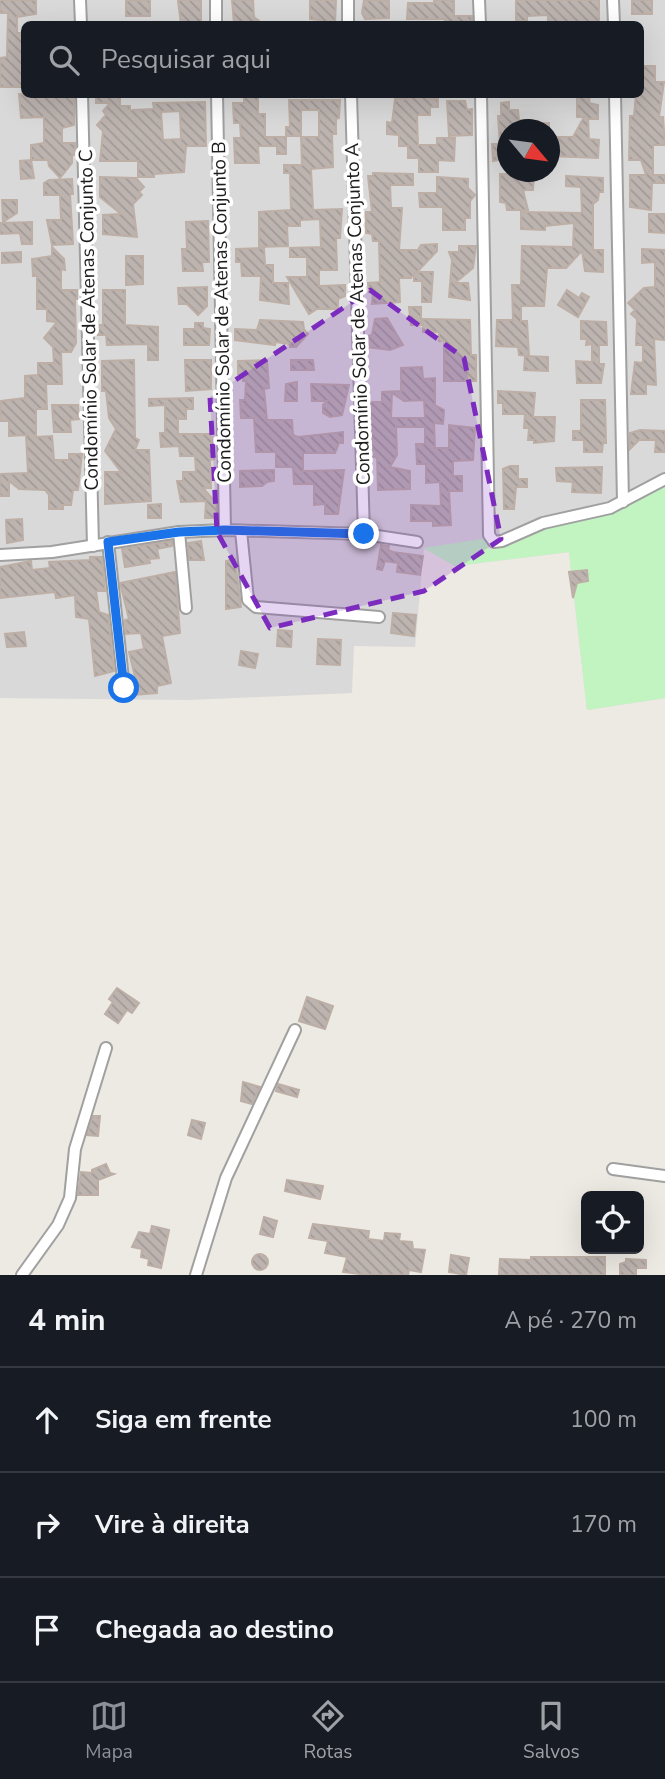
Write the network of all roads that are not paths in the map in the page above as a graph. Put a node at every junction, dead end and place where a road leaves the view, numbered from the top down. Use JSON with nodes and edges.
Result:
{"nodes":[{"id":1,"x":80,"y":0,"type":"edge"},
{"id":2,"x":216,"y":0,"type":"edge"},
{"id":3,"x":348,"y":0,"type":"edge"},
{"id":4,"x":479,"y":0,"type":"edge"},
{"id":5,"x":613,"y":0,"type":"edge"},
{"id":6,"x":81,"y":21,"type":"edge"},
{"id":7,"x":216,"y":21,"type":"edge"},
{"id":8,"x":348,"y":21,"type":"edge"},
{"id":9,"x":480,"y":21,"type":"edge"},
{"id":10,"x":614,"y":21,"type":"edge"},
{"id":11,"x":82,"y":98,"type":"edge"},
{"id":12,"x":218,"y":98,"type":"edge"},
{"id":13,"x":351,"y":98,"type":"edge"},
{"id":14,"x":481,"y":98,"type":"edge"},
{"id":15,"x":615,"y":98,"type":"edge"},
{"id":16,"x":665,"y":479,"type":"edge"},
{"id":17,"x":623,"y":502,"type":"junction"},
{"id":18,"x":225,"y":530,"type":"junction"},
{"id":19,"x":241,"y":531,"type":"junction"},
{"id":20,"x":179,"y":532,"type":"junction"},
{"id":21,"x":364,"y":534,"type":"junction"},
{"id":22,"x":108,"y":542,"type":"junction"},
{"id":23,"x":417,"y":542,"type":"dead end"},
{"id":24,"x":93,"y":545,"type":"junction"},
{"id":25,"x":0,"y":555,"type":"edge"},
{"id":26,"x":186,"y":608,"type":"dead end"},
{"id":27,"x":379,"y":617,"type":"dead end"},
{"id":28,"x":124,"y":688,"type":"dead end"},
{"id":29,"x":295,"y":1030,"type":"dead end"},
{"id":30,"x":106,"y":1048,"type":"dead end"},
{"id":31,"x":614,"y":1169,"type":"dead end"},
{"id":32,"x":665,"y":1176,"type":"edge"},
{"id":33,"x":22,"y":1275,"type":"edge"},
{"id":34,"x":196,"y":1275,"type":"edge"}],
"edges":[{"from":1,"to":6,"type":"street"},
{"from":2,"to":7,"type":"street"},
{"from":3,"to":8,"type":"street"},
{"from":4,"to":9,"type":"street"},
{"from":5,"to":10,"type":"street"},
{"from":11,"to":24,"type":"street","name":"Condomínio Solar de Atenas Conjunto C"},
{"from":12,"to":18,"type":"street","name":"Condomínio Solar de Atenas Conjunto B"},
{"from":13,"to":21,"type":"street","name":"Condomínio Solar de Atenas Conjunto A"},
{"from":14,"to":17,"type":"street"},
{"from":15,"to":17,"type":"street"},
{"from":16,"to":17,"type":"street"},
{"from":18,"to":19,"type":"street"},
{"from":18,"to":20,"type":"street"},
{"from":19,"to":21,"type":"street"},
{"from":19,"to":27,"type":"street"},
{"from":20,"to":22,"type":"street"},
{"from":20,"to":26,"type":"street"},
{"from":21,"to":23,"type":"street"},
{"from":22,"to":24,"type":"street"},
{"from":22,"to":28,"type":"street"},
{"from":24,"to":25,"type":"street"},
{"from":29,"to":34,"type":"street"},
{"from":30,"to":33,"type":"street"},
{"from":31,"to":32,"type":"street"}]}
